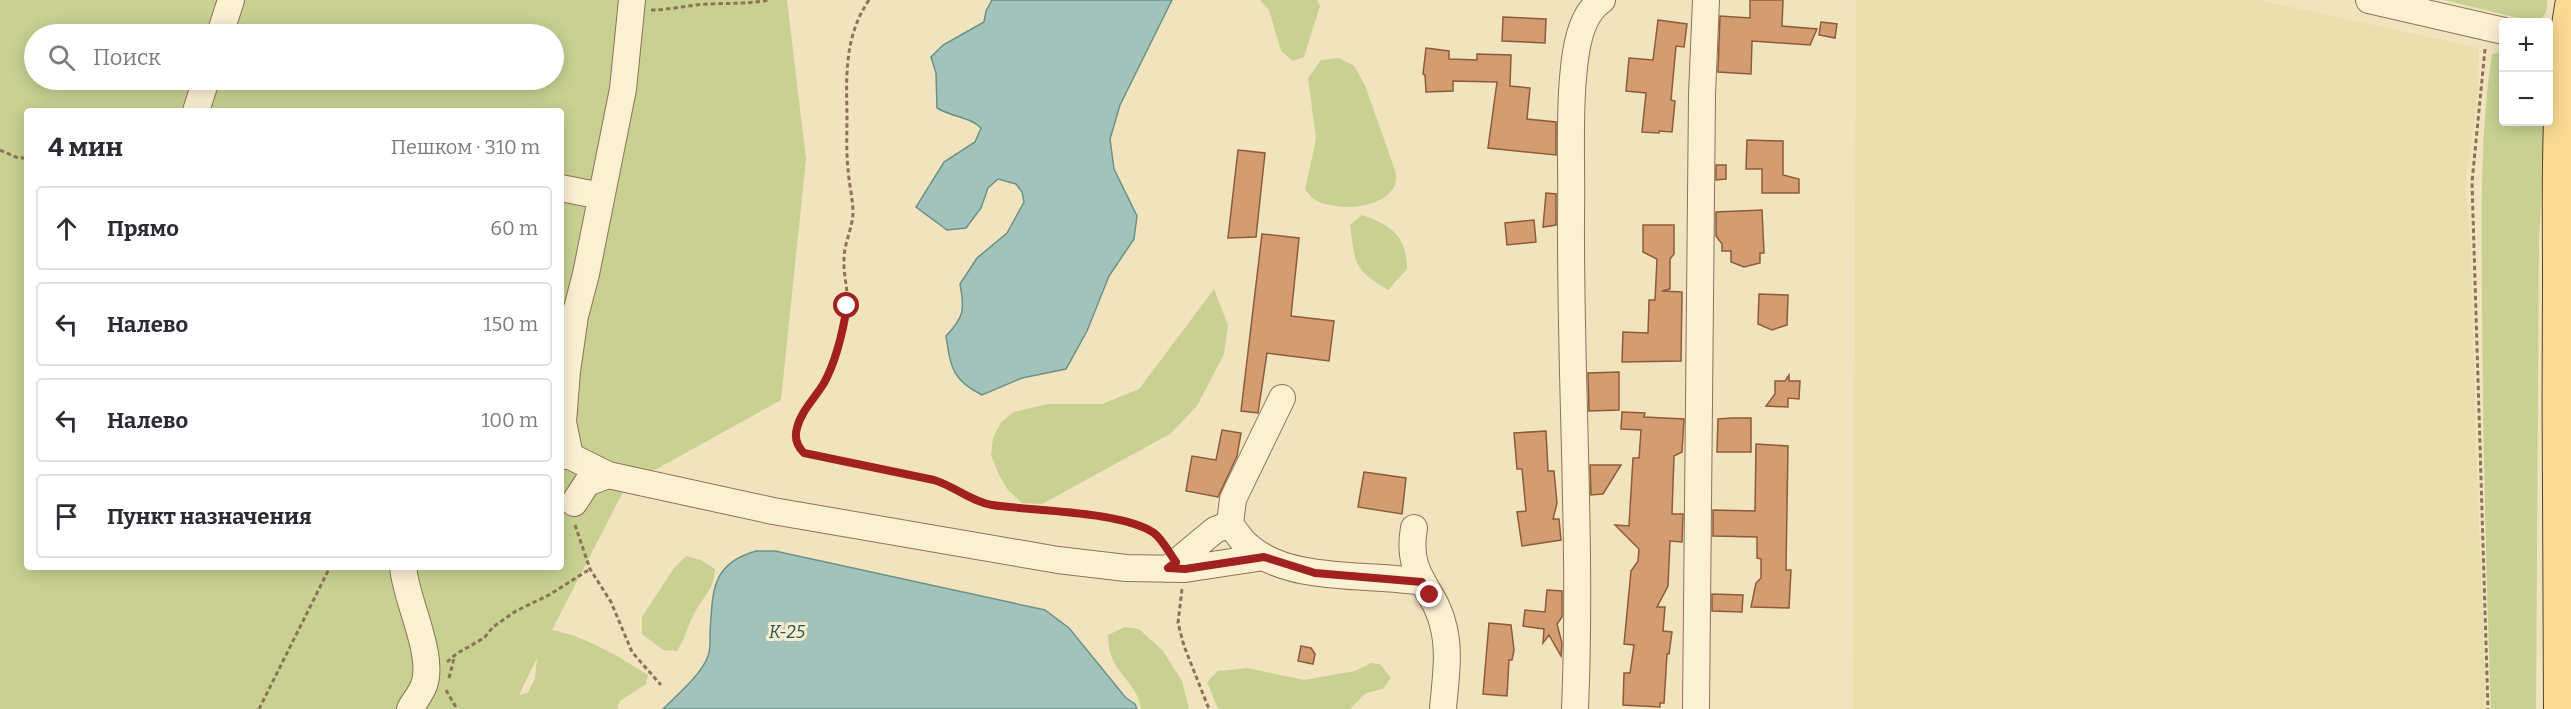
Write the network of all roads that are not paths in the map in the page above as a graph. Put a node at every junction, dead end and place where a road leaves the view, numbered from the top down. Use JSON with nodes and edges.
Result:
{"nodes":[{"id":1,"x":231,"y":0,"type":"edge"},
{"id":2,"x":1602,"y":0,"type":"edge"},
{"id":3,"x":1706,"y":0,"type":"edge"},
{"id":4,"x":2369,"y":0,"type":"edge"},
{"id":5,"x":631,"y":5,"type":"edge"},
{"id":6,"x":2571,"y":6,"type":"edge"},
{"id":7,"x":223,"y":24,"type":"edge"},
{"id":8,"x":2495,"y":38,"type":"edge"},
{"id":9,"x":2556,"y":46,"type":"edge"},
{"id":10,"x":203,"y":90,"type":"edge"},
{"id":11,"x":197,"y":108,"type":"edge"},
{"id":12,"x":564,"y":189,"type":"edge"},
{"id":13,"x":601,"y":196,"type":"junction"},
{"id":14,"x":1282,"y":398,"type":"dead end"},
{"id":15,"x":564,"y":409,"type":"edge"},
{"id":16,"x":564,"y":439,"type":"edge"},
{"id":17,"x":565,"y":456,"type":"edge"},
{"id":18,"x":608,"y":476,"type":"junction"},
{"id":19,"x":574,"y":503,"type":"road end"},
{"id":20,"x":1230,"y":524,"type":"junction"},
{"id":21,"x":1414,"y":528,"type":"dead end"},
{"id":22,"x":1264,"y":557,"type":"junction"},
{"id":23,"x":1176,"y":567,"type":"junction"},
{"id":24,"x":403,"y":570,"type":"edge"},
{"id":25,"x":1422,"y":582,"type":"junction"},
{"id":26,"x":410,"y":709,"type":"edge"},
{"id":27,"x":1443,"y":709,"type":"edge"},
{"id":28,"x":1575,"y":709,"type":"edge"},
{"id":29,"x":1696,"y":709,"type":"edge"},
{"id":30,"x":2560,"y":709,"type":"edge"}],
"edges":[{"from":1,"to":7,"type":"street"},
{"from":2,"to":28,"type":"street"},
{"from":3,"to":29,"type":"street"},
{"from":4,"to":8,"type":"street"},
{"from":5,"to":13,"type":"street"},
{"from":6,"to":9,"type":"main road"},
{"from":9,"to":30,"type":"main road"},
{"from":10,"to":11,"type":"street"},
{"from":12,"to":13,"type":"street"},
{"from":13,"to":15,"type":"street"},
{"from":14,"to":20,"type":"street"},
{"from":16,"to":17,"type":"street"},
{"from":17,"to":18,"type":"street"},
{"from":18,"to":19,"type":"street"},
{"from":18,"to":23,"type":"street"},
{"from":20,"to":22,"type":"street"},
{"from":20,"to":23,"type":"street"},
{"from":21,"to":25,"type":"street"},
{"from":22,"to":23,"type":"street"},
{"from":22,"to":25,"type":"street"},
{"from":24,"to":26,"type":"street"},
{"from":25,"to":27,"type":"street"}]}
